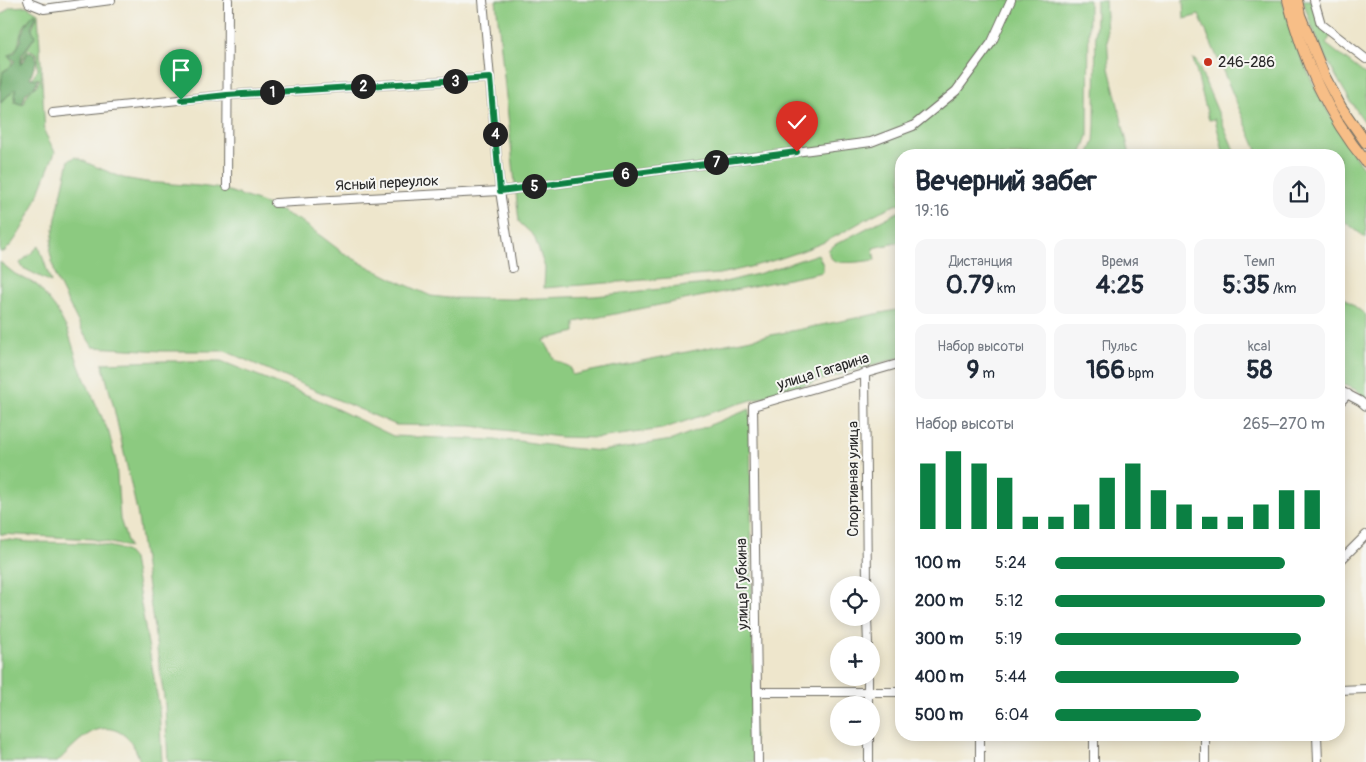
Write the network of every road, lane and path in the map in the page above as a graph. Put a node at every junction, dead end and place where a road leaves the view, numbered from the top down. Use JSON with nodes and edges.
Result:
{"nodes":[{"id":1,"x":111,"y":0,"type":"edge"},
{"id":2,"x":228,"y":0,"type":"edge"},
{"id":3,"x":483,"y":0,"type":"edge"},
{"id":4,"x":1011,"y":0,"type":"edge"},
{"id":5,"x":1288,"y":0,"type":"edge"},
{"id":6,"x":1297,"y":0,"type":"edge"},
{"id":7,"x":1314,"y":0,"type":"edge"},
{"id":8,"x":28,"y":2,"type":"edge"},
{"id":9,"x":1366,"y":59,"type":"edge"},
{"id":10,"x":490,"y":78,"type":"junction"},
{"id":11,"x":227,"y":95,"type":"junction"},
{"id":12,"x":52,"y":113,"type":"dead end"},
{"id":13,"x":1366,"y":143,"type":"edge"},
{"id":14,"x":1366,"y":162,"type":"edge"},
{"id":15,"x":227,"y":186,"type":"dead end"},
{"id":16,"x":500,"y":191,"type":"junction"},
{"id":17,"x":275,"y":203,"type":"dead end"},
{"id":18,"x":512,"y":268,"type":"dead end"},
{"id":19,"x":895,"y":365,"type":"edge"},
{"id":20,"x":865,"y":373,"type":"junction"},
{"id":21,"x":1345,"y":393,"type":"edge"},
{"id":22,"x":1348,"y":394,"type":"junction"},
{"id":23,"x":1345,"y":397,"type":"edge"},
{"id":24,"x":753,"y":406,"type":"joint"},
{"id":25,"x":1366,"y":406,"type":"edge"},
{"id":26,"x":1366,"y":535,"type":"edge"},
{"id":27,"x":1345,"y":556,"type":"edge"},
{"id":28,"x":867,"y":576,"type":"edge"},
{"id":29,"x":868,"y":686,"type":"edge"},
{"id":30,"x":1366,"y":689,"type":"edge"},
{"id":31,"x":1345,"y":690,"type":"edge"},
{"id":32,"x":757,"y":692,"type":"junction"},
{"id":33,"x":895,"y":692,"type":"edge"},
{"id":34,"x":868,"y":693,"type":"junction"},
{"id":35,"x":980,"y":741,"type":"edge"},
{"id":36,"x":1094,"y":741,"type":"edge"},
{"id":37,"x":1204,"y":741,"type":"edge"},
{"id":38,"x":1317,"y":741,"type":"edge"},
{"id":39,"x":869,"y":746,"type":"edge"},
{"id":40,"x":758,"y":762,"type":"edge"},
{"id":41,"x":869,"y":762,"type":"edge"},
{"id":42,"x":980,"y":762,"type":"edge"},
{"id":43,"x":1094,"y":762,"type":"edge"},
{"id":44,"x":1205,"y":762,"type":"edge"},
{"id":45,"x":1318,"y":762,"type":"edge"}],
"edges":[{"from":1,"to":8,"type":"street"},
{"from":2,"to":11,"type":"street"},
{"from":3,"to":10,"type":"street"},
{"from":4,"to":16,"type":"street","name":"Ясный переулок"},
{"from":5,"to":14,"type":"main road"},
{"from":6,"to":13,"type":"main road"},
{"from":7,"to":9,"type":"street"},
{"from":10,"to":11,"type":"street"},
{"from":10,"to":16,"type":"street"},
{"from":11,"to":12,"type":"street"},
{"from":11,"to":15,"type":"street"},
{"from":16,"to":17,"type":"street","name":"Ясный переулок"},
{"from":16,"to":18,"type":"street"},
{"from":19,"to":20,"type":"street","name":"улица Гагарина"},
{"from":20,"to":24,"type":"street","name":"улица Гагарина"},
{"from":20,"to":28,"type":"street","name":"Спортивная улица"},
{"from":21,"to":22,"type":"street"},
{"from":22,"to":23,"type":"street"},
{"from":22,"to":25,"type":"street"},
{"from":24,"to":32,"type":"street","name":"улица Губкина"},
{"from":26,"to":27,"type":"street"},
{"from":29,"to":34,"type":"street"},
{"from":30,"to":31,"type":"street"},
{"from":32,"to":34,"type":"street"},
{"from":32,"to":40,"type":"street","name":"улица Губкина"},
{"from":33,"to":34,"type":"street"},
{"from":35,"to":42,"type":"street"},
{"from":36,"to":43,"type":"street"},
{"from":37,"to":44,"type":"street"},
{"from":38,"to":45,"type":"street"},
{"from":39,"to":41,"type":"street"}]}
